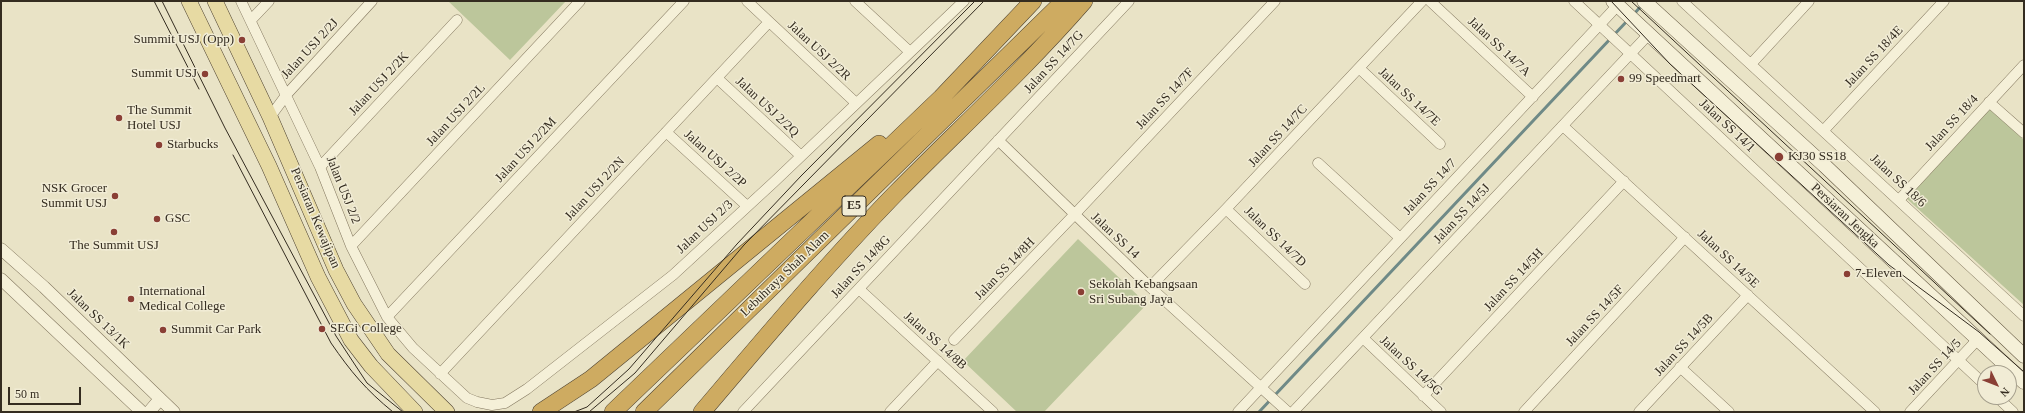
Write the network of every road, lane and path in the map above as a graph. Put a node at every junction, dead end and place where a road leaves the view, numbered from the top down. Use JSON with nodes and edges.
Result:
{"nodes":[{"id":1,"x":188,"y":1,"type":"edge"},
{"id":2,"x":215,"y":1,"type":"edge"},
{"id":3,"x":241,"y":1,"type":"edge"},
{"id":4,"x":269,"y":1,"type":"edge"},
{"id":5,"x":372,"y":1,"type":"edge"},
{"id":6,"x":580,"y":1,"type":"edge"},
{"id":7,"x":684,"y":1,"type":"edge"},
{"id":8,"x":747,"y":1,"type":"edge"},
{"id":9,"x":855,"y":1,"type":"edge"},
{"id":10,"x":964,"y":1,"type":"edge"},
{"id":11,"x":1033,"y":1,"type":"edge"},
{"id":12,"x":1064,"y":1,"type":"edge"},
{"id":13,"x":1084,"y":1,"type":"edge"},
{"id":14,"x":1128,"y":1,"type":"edge"},
{"id":15,"x":1275,"y":1,"type":"edge"},
{"id":16,"x":1422,"y":1,"type":"edge"},
{"id":17,"x":1430,"y":1,"type":"edge"},
{"id":18,"x":1574,"y":1,"type":"edge"},
{"id":19,"x":1682,"y":1,"type":"edge"},
{"id":20,"x":1809,"y":1,"type":"edge"},
{"id":21,"x":1944,"y":1,"type":"edge"},
{"id":22,"x":1647,"y":3,"type":"edge"},
{"id":23,"x":1623,"y":10,"type":"edge"},
{"id":24,"x":251,"y":20,"type":"junction"},
{"id":25,"x":457,"y":20,"type":"dead end"},
{"id":26,"x":769,"y":22,"type":"junction"},
{"id":27,"x":1600,"y":25,"type":"junction"},
{"id":28,"x":1649,"y":34,"type":"junction"},
{"id":29,"x":910,"y":52,"type":"junction"},
{"id":30,"x":1631,"y":54,"type":"junction"},
{"id":31,"x":1751,"y":64,"type":"junction"},
{"id":32,"x":2024,"y":65,"type":"edge"},
{"id":33,"x":1359,"y":68,"type":"junction"},
{"id":34,"x":717,"y":78,"type":"junction"},
{"id":35,"x":287,"y":94,"type":"junction"},
{"id":36,"x":1533,"y":97,"type":"junction"},
{"id":37,"x":941,"y":98,"type":"junction"},
{"id":38,"x":1989,"y":102,"type":"junction"},
{"id":39,"x":856,"y":103,"type":"junction"},
{"id":40,"x":270,"y":117,"type":"junction"},
{"id":41,"x":1563,"y":126,"type":"junction"},
{"id":42,"x":1824,"y":130,"type":"junction"},
{"id":43,"x":666,"y":132,"type":"junction"},
{"id":44,"x":2024,"y":133,"type":"edge"},
{"id":45,"x":998,"y":140,"type":"junction"},
{"id":46,"x":1440,"y":144,"type":"dead end"},
{"id":47,"x":800,"y":155,"type":"junction"},
{"id":48,"x":1318,"y":163,"type":"dead end"},
{"id":49,"x":320,"y":167,"type":"junction"},
{"id":50,"x":1624,"y":181,"type":"junction"},
{"id":51,"x":1899,"y":200,"type":"junction"},
{"id":52,"x":747,"y":206,"type":"junction"},
{"id":53,"x":1226,"y":209,"type":"junction"},
{"id":54,"x":1074,"y":215,"type":"junction"},
{"id":55,"x":1685,"y":237,"type":"junction"},
{"id":56,"x":1400,"y":238,"type":"junction"},
{"id":57,"x":351,"y":246,"type":"junction"},
{"id":58,"x":1,"y":249,"type":"edge"},
{"id":59,"x":1,"y":279,"type":"edge"},
{"id":60,"x":1305,"y":284,"type":"dead end"},
{"id":61,"x":1150,"y":287,"type":"junction"},
{"id":62,"x":859,"y":289,"type":"junction"},
{"id":63,"x":1748,"y":295,"type":"junction"},
{"id":64,"x":2024,"y":316,"type":"edge"},
{"id":65,"x":387,"y":317,"type":"junction"},
{"id":66,"x":1362,"y":338,"type":"junction"},
{"id":67,"x":1978,"y":339,"type":"junction"},
{"id":68,"x":954,"y":340,"type":"dead end"},
{"id":69,"x":2024,"y":356,"type":"edge"},
{"id":70,"x":1958,"y":360,"type":"junction"},
{"id":71,"x":938,"y":361,"type":"junction"},
{"id":72,"x":1680,"y":367,"type":"junction"},
{"id":73,"x":440,"y":374,"type":"junction"},
{"id":74,"x":1977,"y":378,"type":"edge"},
{"id":75,"x":2024,"y":382,"type":"edge"},
{"id":76,"x":1261,"y":387,"type":"junction"},
{"id":77,"x":1423,"y":396,"type":"junction"},
{"id":78,"x":160,"y":399,"type":"junction"},
{"id":79,"x":2006,"y":405,"type":"edge"},
{"id":80,"x":142,"y":412,"type":"edge"},
{"id":81,"x":148,"y":412,"type":"edge"},
{"id":82,"x":174,"y":412,"type":"edge"},
{"id":83,"x":415,"y":412,"type":"edge"},
{"id":84,"x":447,"y":412,"type":"edge"},
{"id":85,"x":541,"y":412,"type":"edge"},
{"id":86,"x":613,"y":412,"type":"edge"},
{"id":87,"x":644,"y":412,"type":"edge"},
{"id":88,"x":702,"y":412,"type":"edge"},
{"id":89,"x":743,"y":412,"type":"edge"},
{"id":90,"x":890,"y":412,"type":"edge"},
{"id":91,"x":993,"y":412,"type":"edge"},
{"id":92,"x":1238,"y":412,"type":"edge"},
{"id":93,"x":1288,"y":412,"type":"edge"},
{"id":94,"x":1293,"y":412,"type":"edge"},
{"id":95,"x":1441,"y":412,"type":"edge"},
{"id":96,"x":1524,"y":412,"type":"edge"},
{"id":97,"x":1639,"y":412,"type":"edge"},
{"id":98,"x":1729,"y":412,"type":"edge"},
{"id":99,"x":1875,"y":412,"type":"edge"},
{"id":100,"x":1910,"y":412,"type":"edge"},
{"id":101,"x":2013,"y":412,"type":"edge"}],
"edges":[{"from":1,"to":83,"type":"main road","name":"Persiaran Kewajipan"},
{"from":2,"to":40,"type":"main road","name":"Persiaran Kewajipan"},
{"from":3,"to":24,"type":"street","name":"Jalan USJ 2/2"},
{"from":4,"to":24,"type":"street"},
{"from":5,"to":35,"type":"street","name":"Jalan USJ 2/2J"},
{"from":6,"to":57,"type":"street","name":"Jalan USJ 2/2L"},
{"from":7,"to":65,"type":"street","name":"Jalan USJ 2/2M"},
{"from":8,"to":26,"type":"street","name":"Jalan USJ 2/2R"},
{"from":9,"to":29,"type":"street"},
{"from":10,"to":29,"type":"street","name":"Jalan USJ 2/3"},
{"from":11,"to":37,"type":"highway","name":"Lebuhraya Shah Alam","number":"E5"},
{"from":12,"to":87,"type":"highway","name":"Lebuhraya Shah Alam","number":"E5"},
{"from":13,"to":88,"type":"highway"},
{"from":14,"to":45,"type":"street","name":"Jalan SS 14/7G"},
{"from":15,"to":54,"type":"street","name":"Jalan SS 14/7F"},
{"from":16,"to":33,"type":"street","name":"Jalan SS 14/7C"},
{"from":17,"to":36,"type":"street","name":"Jalan SS 14/7A"},
{"from":18,"to":27,"type":"street","name":"Jalan SS 14/1"},
{"from":19,"to":31,"type":"street","name":"Jalan SS 18/6"},
{"from":20,"to":31,"type":"street"},
{"from":21,"to":42,"type":"street","name":"Jalan SS 18/4E"},
{"from":22,"to":69,"type":"main road","name":"Persiaran Jengka"},
{"from":23,"to":27,"type":"street","name":"Jalan SS 14/7"},
{"from":23,"to":28,"type":"main road","name":"Persiaran Jengka"},
{"from":24,"to":35,"type":"street","name":"Jalan USJ 2/2"},
{"from":25,"to":49,"type":"street","name":"Jalan USJ 2/2K"},
{"from":26,"to":34,"type":"street","name":"Jalan USJ 2/2N"},
{"from":26,"to":39,"type":"street","name":"Jalan USJ 2/2R"},
{"from":27,"to":30,"type":"street","name":"Jalan SS 14/1"},
{"from":27,"to":36,"type":"street","name":"Jalan SS 14/7"},
{"from":28,"to":30,"type":"street","name":"Jalan SS 14/5J"},
{"from":28,"to":67,"type":"main road","name":"Persiaran Jengka"},
{"from":29,"to":39,"type":"street","name":"Jalan USJ 2/3"},
{"from":30,"to":41,"type":"street","name":"Jalan SS 14/5J"},
{"from":30,"to":70,"type":"street","name":"Jalan SS 14/1"},
{"from":31,"to":42,"type":"street","name":"Jalan SS 18/6"},
{"from":32,"to":38,"type":"street","name":"Jalan SS 18/4"},
{"from":33,"to":46,"type":"street","name":"Jalan SS 14/7E"},
{"from":33,"to":53,"type":"street","name":"Jalan SS 14/7C"},
{"from":34,"to":43,"type":"street","name":"Jalan USJ 2/2N"},
{"from":34,"to":47,"type":"street","name":"Jalan USJ 2/2Q"},
{"from":35,"to":40,"type":"street","name":"Jalan USJ 2/2J"},
{"from":35,"to":49,"type":"street","name":"Jalan USJ 2/2"},
{"from":36,"to":56,"type":"street","name":"Jalan SS 14/7"},
{"from":37,"to":85,"type":"highway"},
{"from":37,"to":86,"type":"highway","name":"Lebuhraya Shah Alam","number":"E5"},
{"from":38,"to":44,"type":"street"},
{"from":38,"to":51,"type":"street","name":"Jalan SS 18/4"},
{"from":39,"to":47,"type":"street","name":"Jalan USJ 2/3"},
{"from":40,"to":84,"type":"main road","name":"Persiaran Kewajipan"},
{"from":41,"to":50,"type":"street","name":"Jalan SS 14/5E"},
{"from":41,"to":66,"type":"street","name":"Jalan SS 14/5J"},
{"from":42,"to":51,"type":"street","name":"Jalan SS 18/6"},
{"from":43,"to":52,"type":"street","name":"Jalan USJ 2/2P"},
{"from":43,"to":73,"type":"street","name":"Jalan USJ 2/2N"},
{"from":45,"to":54,"type":"street","name":"Jalan SS 14"},
{"from":45,"to":62,"type":"street","name":"Jalan SS 14/8G"},
{"from":47,"to":52,"type":"street","name":"Jalan USJ 2/3"},
{"from":48,"to":56,"type":"street"},
{"from":49,"to":57,"type":"street","name":"Jalan USJ 2/2"},
{"from":50,"to":55,"type":"street","name":"Jalan SS 14/5E"},
{"from":50,"to":77,"type":"street","name":"Jalan SS 14/5H"},
{"from":51,"to":64,"type":"street","name":"Jalan SS 18/6"},
{"from":52,"to":73,"type":"street","name":"Jalan USJ 2/3"},
{"from":53,"to":60,"type":"street","name":"Jalan SS 14/7D"},
{"from":53,"to":61,"type":"street","name":"Jalan SS 14/7C"},
{"from":54,"to":61,"type":"street","name":"Jalan SS 14"},
{"from":54,"to":68,"type":"street","name":"Jalan SS 14/8H"},
{"from":55,"to":63,"type":"street","name":"Jalan SS 14/5E"},
{"from":55,"to":96,"type":"street","name":"Jalan SS 14/5F"},
{"from":56,"to":76,"type":"street","name":"Jalan SS 14/7"},
{"from":57,"to":65,"type":"street","name":"Jalan USJ 2/2"},
{"from":58,"to":78,"type":"street","name":"Jalan SS 13/1K"},
{"from":59,"to":80,"type":"street"},
{"from":61,"to":76,"type":"street","name":"Jalan SS 14"},
{"from":62,"to":71,"type":"street","name":"Jalan SS 14/8B"},
{"from":62,"to":89,"type":"street","name":"Jalan SS 14/8G"},
{"from":63,"to":72,"type":"street","name":"Jalan SS 14/5B"},
{"from":63,"to":99,"type":"street","name":"Jalan SS 14/5E"},
{"from":65,"to":73,"type":"street","name":"Jalan USJ 2/2"},
{"from":66,"to":77,"type":"street","name":"Jalan SS 14/5G"},
{"from":66,"to":94,"type":"street","name":"Jalan SS 14/5J"},
{"from":67,"to":70,"type":"street","name":"Jalan SS 14/5"},
{"from":67,"to":75,"type":"main road","name":"Persiaran Jengka"},
{"from":70,"to":74,"type":"street","name":"Jalan SS 14/1"},
{"from":70,"to":100,"type":"street","name":"Jalan SS 14/5"},
{"from":71,"to":90,"type":"street"},
{"from":71,"to":91,"type":"street","name":"Jalan SS 14/8B"},
{"from":72,"to":97,"type":"street","name":"Jalan SS 14/5B"},
{"from":72,"to":98,"type":"street"},
{"from":76,"to":92,"type":"street","name":"Jalan SS 14/7"},
{"from":76,"to":93,"type":"street","name":"Jalan SS 14"},
{"from":77,"to":95,"type":"street","name":"Jalan SS 14/5G"},
{"from":78,"to":81,"type":"street"},
{"from":78,"to":82,"type":"street","name":"Jalan SS 13/1K"},
{"from":79,"to":101,"type":"street"}]}
